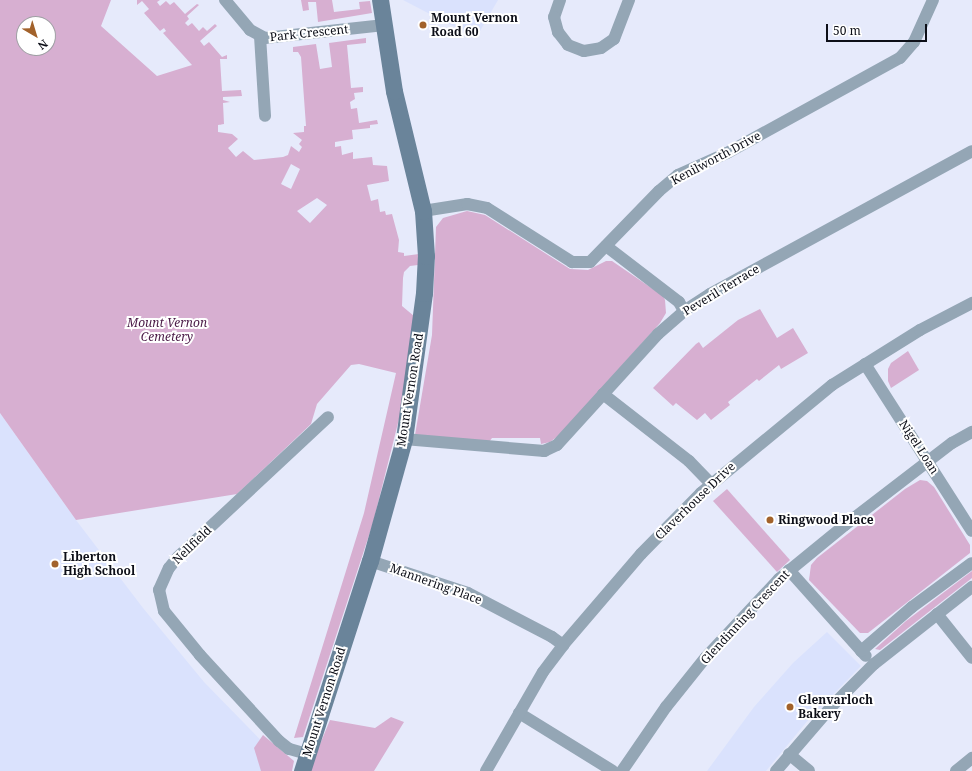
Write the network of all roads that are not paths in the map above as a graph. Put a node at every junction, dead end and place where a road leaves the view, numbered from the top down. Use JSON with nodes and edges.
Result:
{"nodes":[{"id":1,"x":225,"y":0,"type":"edge"},
{"id":2,"x":380,"y":0,"type":"edge"},
{"id":3,"x":560,"y":0,"type":"edge"},
{"id":4,"x":629,"y":0,"type":"edge"},
{"id":5,"x":933,"y":0,"type":"edge"},
{"id":6,"x":384,"y":25,"type":"junction"},
{"id":7,"x":260,"y":36,"type":"junction"},
{"id":8,"x":265,"y":116,"type":"dead end"},
{"id":9,"x":972,"y":151,"type":"edge"},
{"id":10,"x":423,"y":211,"type":"junction"},
{"id":11,"x":606,"y":246,"type":"junction"},
{"id":12,"x":972,"y":303,"type":"edge"},
{"id":13,"x":684,"y":311,"type":"junction"},
{"id":14,"x":865,"y":364,"type":"junction"},
{"id":15,"x":604,"y":394,"type":"junction"},
{"id":16,"x":328,"y":417,"type":"dead end"},
{"id":17,"x":972,"y":432,"type":"edge"},
{"id":18,"x":404,"y":439,"type":"junction"},
{"id":19,"x":929,"y":462,"type":"junction"},
{"id":20,"x":711,"y":484,"type":"junction"},
{"id":21,"x":972,"y":531,"type":"edge"},
{"id":22,"x":370,"y":562,"type":"junction"},
{"id":23,"x":972,"y":563,"type":"edge"},
{"id":24,"x":789,"y":570,"type":"junction"},
{"id":25,"x":972,"y":587,"type":"edge"},
{"id":26,"x":937,"y":614,"type":"junction"},
{"id":27,"x":563,"y":645,"type":"junction"},
{"id":28,"x":861,"y":651,"type":"junction"},
{"id":29,"x":972,"y":658,"type":"edge"},
{"id":30,"x":874,"y":664,"type":"junction"},
{"id":31,"x":519,"y":713,"type":"junction"},
{"id":32,"x":307,"y":754,"type":"junction"},
{"id":33,"x":789,"y":754,"type":"junction"},
{"id":34,"x":972,"y":758,"type":"edge"},
{"id":35,"x":302,"y":771,"type":"edge"},
{"id":36,"x":486,"y":771,"type":"edge"},
{"id":37,"x":613,"y":771,"type":"edge"},
{"id":38,"x":622,"y":771,"type":"edge"},
{"id":39,"x":776,"y":771,"type":"edge"},
{"id":40,"x":809,"y":771,"type":"edge"},
{"id":41,"x":956,"y":771,"type":"edge"}],
"edges":[{"from":1,"to":7,"type":"street","name":"Park Crescent"},
{"from":2,"to":6,"type":"street","name":"Mount Vernon Road"},
{"from":3,"to":4,"type":"street"},
{"from":5,"to":11,"type":"street","name":"Kenilworth Drive"},
{"from":6,"to":7,"type":"street","name":"Park Crescent"},
{"from":6,"to":10,"type":"street","name":"Mount Vernon Road"},
{"from":7,"to":8,"type":"street"},
{"from":9,"to":13,"type":"street","name":"Peveril Terrace"},
{"from":10,"to":11,"type":"street","name":"Kenilworth Drive"},
{"from":10,"to":18,"type":"street","name":"Mount Vernon Road"},
{"from":11,"to":13,"type":"street"},
{"from":12,"to":14,"type":"street","name":"Claverhouse Drive"},
{"from":13,"to":15,"type":"street","name":"Peveril Terrace"},
{"from":14,"to":19,"type":"street","name":"Nigel Loan"},
{"from":14,"to":20,"type":"street","name":"Claverhouse Drive"},
{"from":15,"to":18,"type":"street","name":"Peveril Terrace"},
{"from":15,"to":20,"type":"street"},
{"from":16,"to":32,"type":"street","name":"Nellfield"},
{"from":17,"to":19,"type":"street","name":"Glendinning Crescent"},
{"from":18,"to":22,"type":"street","name":"Mount Vernon Road"},
{"from":19,"to":21,"type":"street","name":"Nigel Loan"},
{"from":19,"to":24,"type":"street","name":"Glendinning Crescent"},
{"from":20,"to":27,"type":"street","name":"Claverhouse Drive"},
{"from":22,"to":27,"type":"street","name":"Mannering Place"},
{"from":22,"to":32,"type":"street","name":"Mount Vernon Road"},
{"from":23,"to":28,"type":"street"},
{"from":24,"to":28,"type":"street"},
{"from":24,"to":38,"type":"street","name":"Glendinning Crescent"},
{"from":25,"to":26,"type":"street"},
{"from":26,"to":29,"type":"street"},
{"from":26,"to":30,"type":"street"},
{"from":27,"to":31,"type":"street","name":"Claverhouse Drive"},
{"from":28,"to":30,"type":"street"},
{"from":30,"to":33,"type":"street"},
{"from":31,"to":36,"type":"street","name":"Claverhouse Drive"},
{"from":31,"to":37,"type":"street"},
{"from":32,"to":35,"type":"street","name":"Mount Vernon Road"},
{"from":33,"to":39,"type":"street"},
{"from":33,"to":40,"type":"street"},
{"from":34,"to":41,"type":"street"}]}
